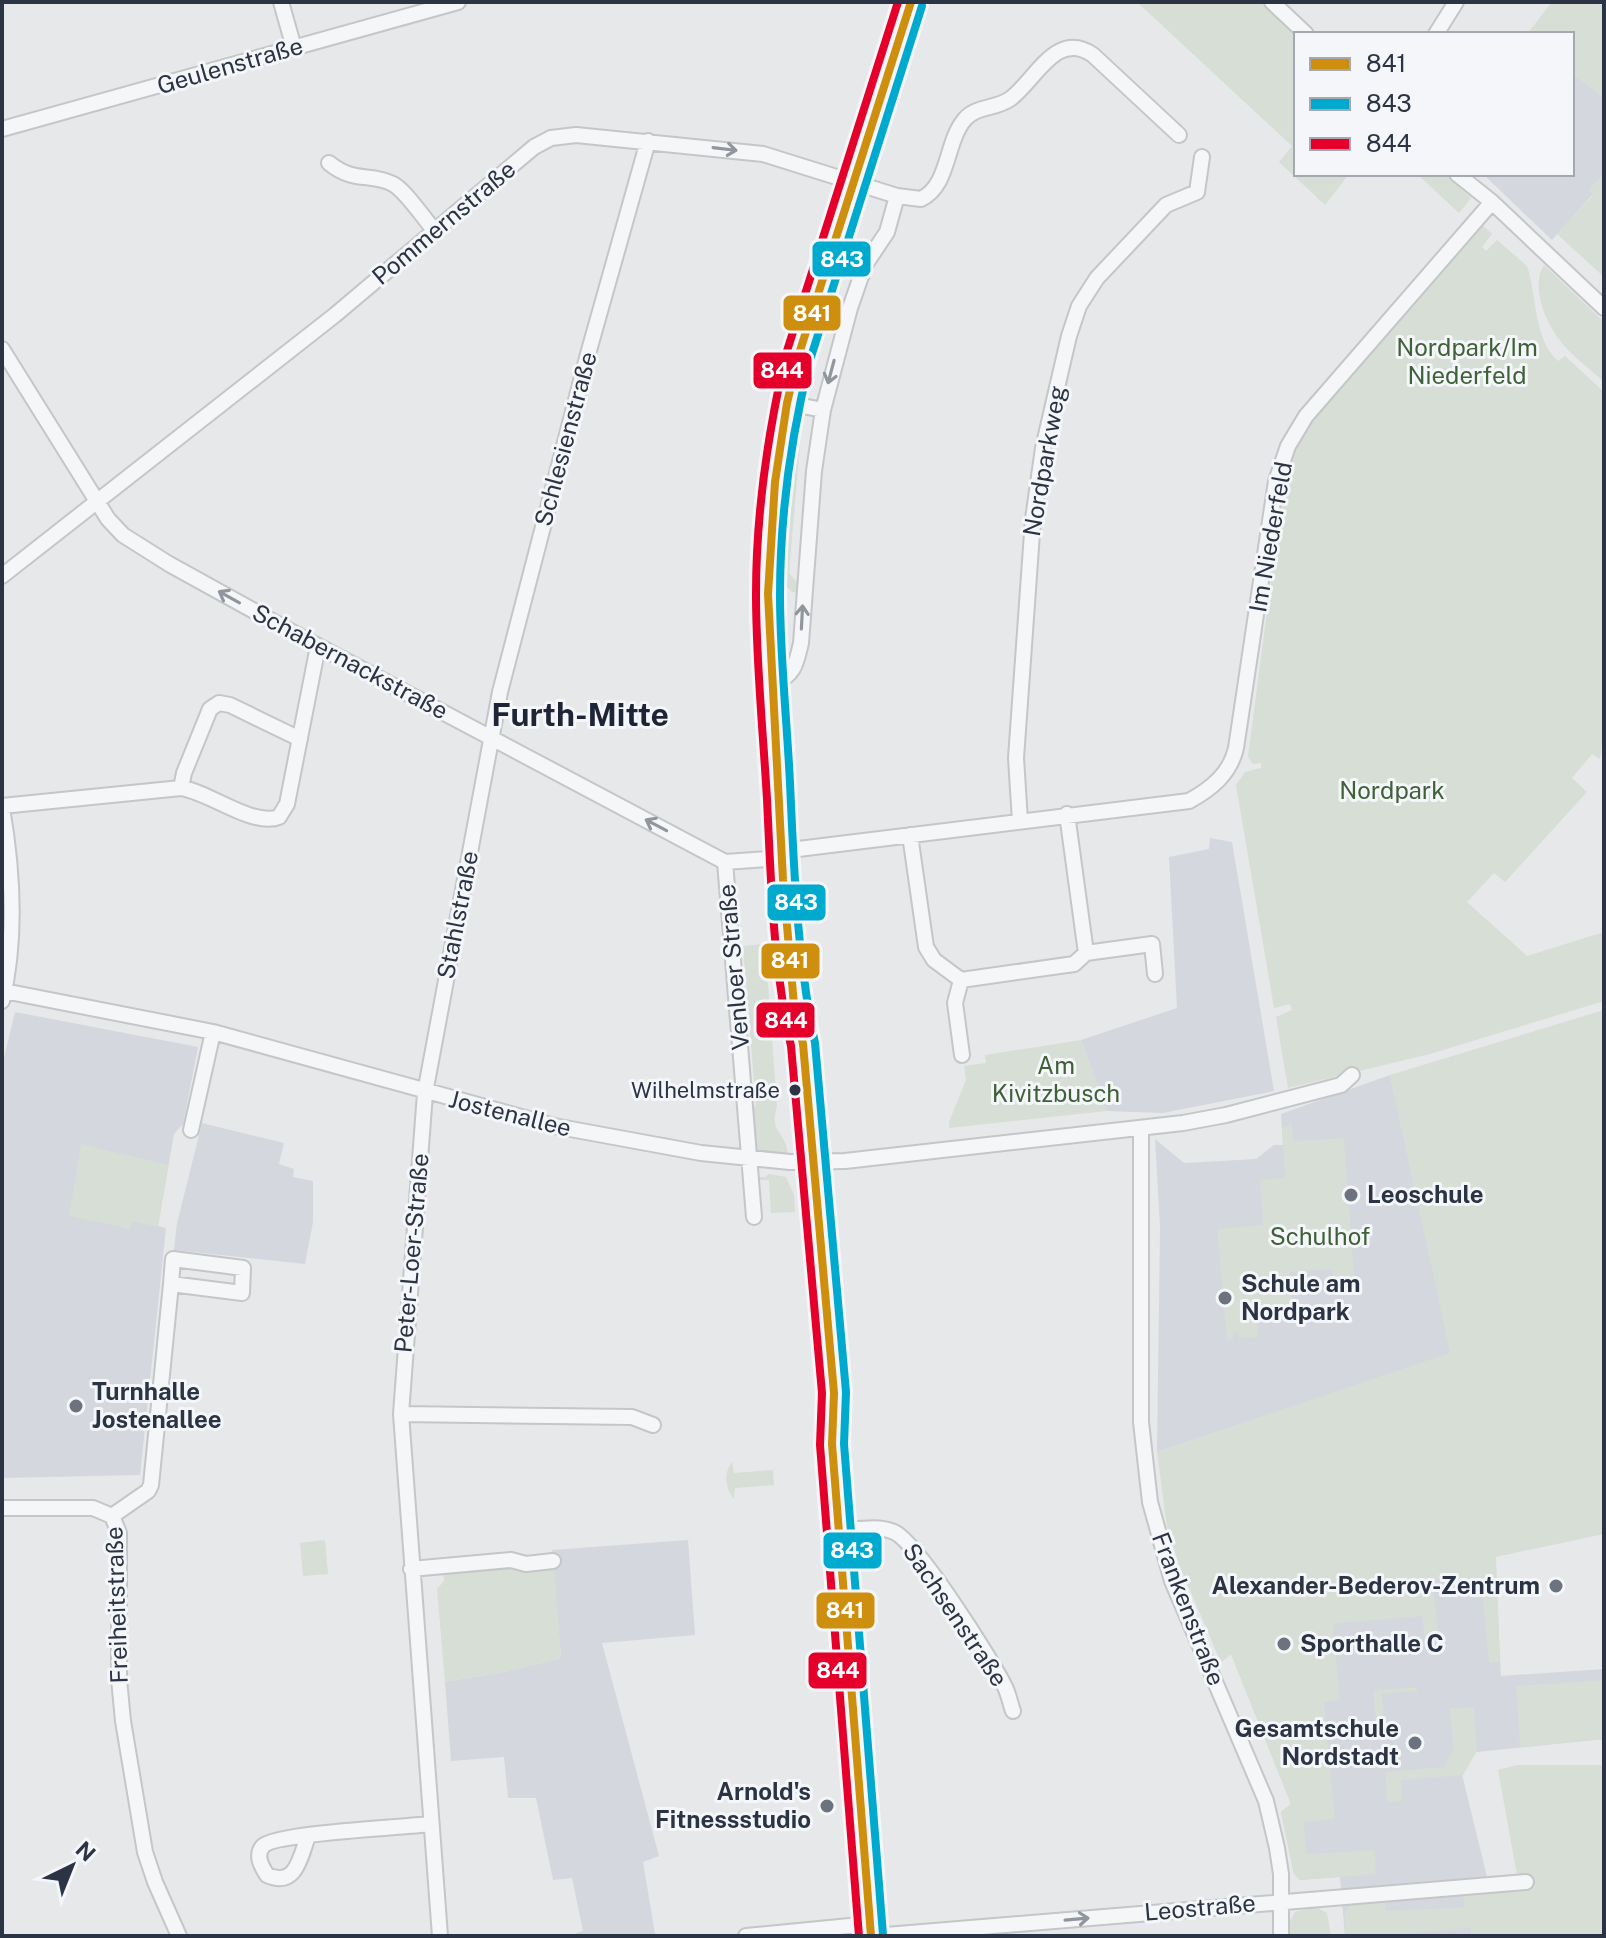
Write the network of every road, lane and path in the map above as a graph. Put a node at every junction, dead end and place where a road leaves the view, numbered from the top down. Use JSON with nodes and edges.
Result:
{"nodes":[{"id":1,"x":281,"y":2,"type":"edge"},
{"id":2,"x":458,"y":2,"type":"edge"},
{"id":3,"x":911,"y":2,"type":"edge"},
{"id":4,"x":1272,"y":2,"type":"edge"},
{"id":5,"x":1456,"y":2,"type":"edge"},
{"id":6,"x":1304,"y":32,"type":"edge"},
{"id":7,"x":1437,"y":32,"type":"edge"},
{"id":8,"x":294,"y":48,"type":"junction"},
{"id":9,"x":2,"y":129,"type":"edge"},
{"id":10,"x":1179,"y":135,"type":"dead end"},
{"id":11,"x":648,"y":141,"type":"junction"},
{"id":12,"x":1202,"y":157,"type":"dead end"},
{"id":13,"x":329,"y":163,"type":"dead end"},
{"id":14,"x":1460,"y":176,"type":"edge"},
{"id":15,"x":855,"y":182,"type":"junction"},
{"id":16,"x":897,"y":196,"type":"junction"},
{"id":17,"x":1492,"y":202,"type":"junction"},
{"id":18,"x":435,"y":231,"type":"junction"},
{"id":19,"x":1604,"y":308,"type":"edge"},
{"id":20,"x":2,"y":349,"type":"edge"},
{"id":21,"x":787,"y":403,"type":"junction"},
{"id":22,"x":823,"y":410,"type":"junction"},
{"id":23,"x":96,"y":500,"type":"junction"},
{"id":24,"x":2,"y":576,"type":"edge"},
{"id":25,"x":318,"y":646,"type":"junction"},
{"id":26,"x":774,"y":684,"type":"junction"},
{"id":27,"x":491,"y":737,"type":"junction"},
{"id":28,"x":300,"y":739,"type":"junction"},
{"id":29,"x":181,"y":788,"type":"junction"},
{"id":30,"x":2,"y":807,"type":"edge"},
{"id":31,"x":1067,"y":814,"type":"junction"},
{"id":32,"x":1020,"y":821,"type":"junction"},
{"id":33,"x":910,"y":835,"type":"junction"},
{"id":34,"x":782,"y":854,"type":"junction"},
{"id":35,"x":725,"y":862,"type":"junction"},
{"id":36,"x":1086,"y":953,"type":"junction"},
{"id":37,"x":1155,"y":974,"type":"dead end"},
{"id":38,"x":961,"y":980,"type":"junction"},
{"id":39,"x":3,"y":996,"type":"edge"},
{"id":40,"x":213,"y":1032,"type":"junction"},
{"id":41,"x":962,"y":1055,"type":"dead end"},
{"id":42,"x":1352,"y":1075,"type":"dead end"},
{"id":43,"x":425,"y":1093,"type":"junction"},
{"id":44,"x":1141,"y":1128,"type":"junction"},
{"id":45,"x":191,"y":1130,"type":"dead end"},
{"id":46,"x":750,"y":1159,"type":"junction"},
{"id":47,"x":813,"y":1162,"type":"junction"},
{"id":48,"x":754,"y":1217,"type":"dead end"},
{"id":49,"x":171,"y":1284,"type":"junction"},
{"id":50,"x":401,"y":1414,"type":"junction"},
{"id":51,"x":653,"y":1425,"type":"dead end"},
{"id":52,"x":2,"y":1508,"type":"edge"},
{"id":53,"x":112,"y":1516,"type":"junction"},
{"id":54,"x":838,"y":1531,"type":"junction"},
{"id":55,"x":553,"y":1561,"type":"dead end"},
{"id":56,"x":411,"y":1569,"type":"junction"},
{"id":57,"x":1013,"y":1711,"type":"dead end"},
{"id":58,"x":431,"y":1824,"type":"junction"},
{"id":59,"x":308,"y":1836,"type":"dead end"},
{"id":60,"x":1526,"y":1882,"type":"dead end"},
{"id":61,"x":1280,"y":1901,"type":"junction"},
{"id":62,"x":872,"y":1932,"type":"edge"},
{"id":63,"x":179,"y":1936,"type":"edge"},
{"id":64,"x":440,"y":1936,"type":"edge"},
{"id":65,"x":746,"y":1936,"type":"edge"},
{"id":66,"x":1281,"y":1936,"type":"edge"}],
"edges":[{"from":1,"to":8,"type":"street"},
{"from":2,"to":8,"type":"street","name":"Geulenstraße"},
{"from":3,"to":15,"type":"main road"},
{"from":4,"to":6,"type":"street"},
{"from":5,"to":7,"type":"street"},
{"from":8,"to":9,"type":"street","name":"Geulenstraße"},
{"from":10,"to":16,"type":"street"},
{"from":11,"to":15,"type":"street","name":"Pommernstraße","one_way":true},
{"from":11,"to":18,"type":"street","name":"Pommernstraße"},
{"from":11,"to":27,"type":"street","name":"Schlesienstraße"},
{"from":12,"to":32,"type":"street","name":"Nordparkweg"},
{"from":13,"to":18,"type":"street"},
{"from":14,"to":17,"type":"street"},
{"from":15,"to":16,"type":"street"},
{"from":15,"to":21,"type":"main road"},
{"from":16,"to":22,"type":"street","one_way":true},
{"from":17,"to":19,"type":"street"},
{"from":17,"to":31,"type":"street","name":"Im Niederfeld"},
{"from":18,"to":23,"type":"street","name":"Pommernstraße"},
{"from":20,"to":23,"type":"street","name":"Schabernackstraße"},
{"from":21,"to":22,"type":"street"},
{"from":21,"to":26,"type":"main road"},
{"from":26,"to":22,"type":"street","one_way":true},
{"from":23,"to":24,"type":"street","name":"Pommernstraße"},
{"from":25,"to":23,"type":"street","name":"Schabernackstraße","one_way":true},
{"from":25,"to":27,"type":"street","name":"Schabernackstraße"},
{"from":25,"to":28,"type":"street"},
{"from":26,"to":34,"type":"main road"},
{"from":35,"to":27,"type":"street","name":"Schabernackstraße","one_way":true},
{"from":27,"to":43,"type":"street","name":"Stahlstraße"},
{"from":28,"to":29,"type":"street"},
{"from":28,"to":29,"type":"street"},
{"from":29,"to":30,"type":"street"},
{"from":30,"to":39,"type":"street"},
{"from":31,"to":32,"type":"street"},
{"from":31,"to":36,"type":"street"},
{"from":32,"to":33,"type":"street"},
{"from":33,"to":34,"type":"street"},
{"from":33,"to":38,"type":"street"},
{"from":34,"to":35,"type":"street"},
{"from":34,"to":47,"type":"main road"},
{"from":35,"to":46,"type":"street","name":"Venloer Straße"},
{"from":36,"to":37,"type":"street"},
{"from":36,"to":38,"type":"street"},
{"from":38,"to":41,"type":"street"},
{"from":39,"to":40,"type":"street","name":"Jostenallee"},
{"from":40,"to":43,"type":"street","name":"Jostenallee"},
{"from":40,"to":45,"type":"street"},
{"from":42,"to":44,"type":"street"},
{"from":43,"to":46,"type":"street","name":"Jostenallee"},
{"from":43,"to":50,"type":"street","name":"Peter-Loer-Straße"},
{"from":44,"to":47,"type":"street"},
{"from":44,"to":61,"type":"street","name":"Frankenstraße"},
{"from":46,"to":47,"type":"street","name":"Jostenallee"},
{"from":46,"to":48,"type":"street","name":"Venloer Straße"},
{"from":47,"to":54,"type":"main road"},
{"from":49,"to":49,"type":"street"},
{"from":49,"to":53,"type":"street","name":"Freiheitstraße"},
{"from":50,"to":51,"type":"street"},
{"from":50,"to":56,"type":"street","name":"Peter-Loer-Straße"},
{"from":52,"to":53,"type":"street"},
{"from":53,"to":63,"type":"street","name":"Freiheitstraße"},
{"from":54,"to":57,"type":"street","name":"Sachsenstraße"},
{"from":54,"to":62,"type":"main road"},
{"from":55,"to":56,"type":"street"},
{"from":56,"to":58,"type":"street","name":"Peter-Loer-Straße"},
{"from":58,"to":59,"type":"street"},
{"from":58,"to":64,"type":"street","name":"Peter-Loer-Straße"},
{"from":60,"to":61,"type":"street","name":"Leostraße"},
{"from":62,"to":61,"type":"street","name":"Leostraße","one_way":true},
{"from":61,"to":66,"type":"street","name":"Frankenstraße"},
{"from":62,"to":65,"type":"street","name":"Leostraße"}]}
